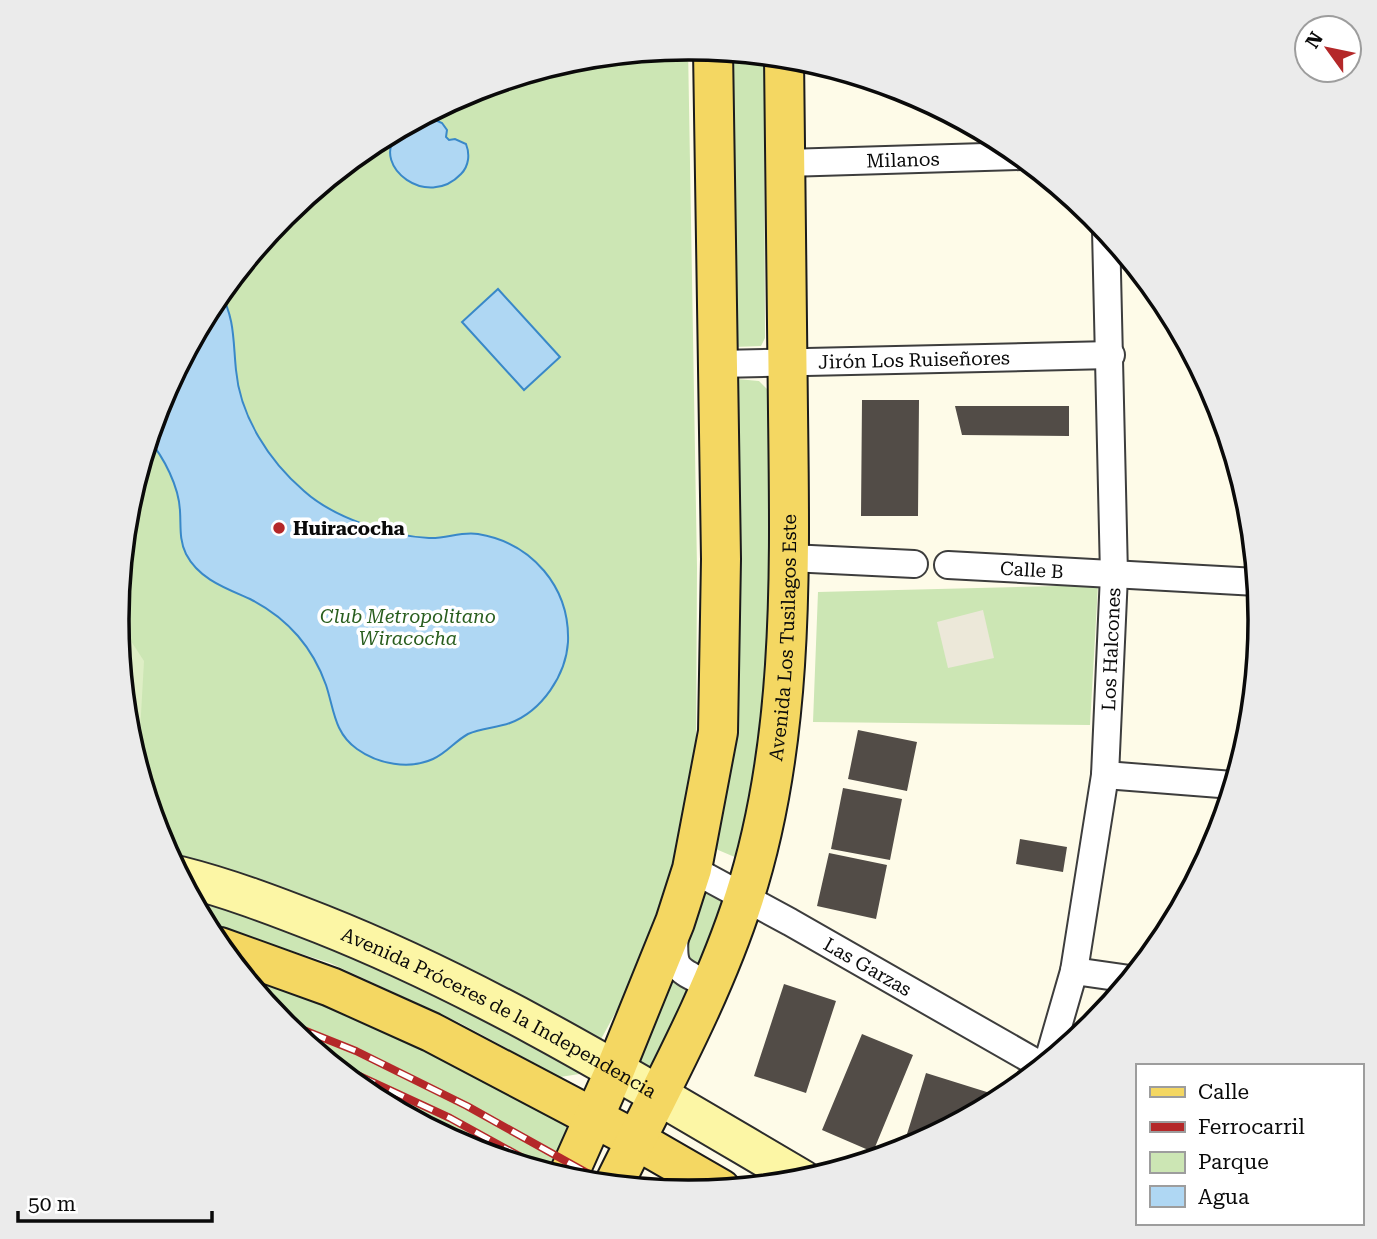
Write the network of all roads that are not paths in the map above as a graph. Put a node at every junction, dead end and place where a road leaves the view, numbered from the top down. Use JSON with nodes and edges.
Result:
{"nodes":[{"id":1,"x":713,"y":61,"type":"edge"},
{"id":2,"x":784,"y":68,"type":"edge"},
{"id":3,"x":1003,"y":157,"type":"edge"},
{"id":4,"x":786,"y":163,"type":"junction"},
{"id":5,"x":1107,"y":247,"type":"edge"},
{"id":6,"x":1111,"y":355,"type":"junction"},
{"id":7,"x":787,"y":361,"type":"junction"},
{"id":8,"x":718,"y":364,"type":"junction"},
{"id":9,"x":790,"y":558,"type":"junction"},
{"id":10,"x":914,"y":564,"type":"dead end"},
{"id":11,"x":948,"y":565,"type":"dead end"},
{"id":12,"x":1114,"y":575,"type":"junction"},
{"id":13,"x":1247,"y":582,"type":"edge"},
{"id":14,"x":1105,"y":775,"type":"junction"},
{"id":15,"x":1223,"y":784,"type":"edge"},
{"id":16,"x":692,"y":869,"type":"junction"},
{"id":17,"x":194,"y":880,"type":"edge"},
{"id":18,"x":745,"y":897,"type":"junction"},
{"id":19,"x":675,"y":922,"type":"junction"},
{"id":20,"x":240,"y":954,"type":"edge"},
{"id":21,"x":1074,"y":971,"type":"junction"},
{"id":22,"x":1119,"y":977,"type":"edge"},
{"id":23,"x":710,"y":986,"type":"junction"},
{"id":24,"x":1053,"y":1045,"type":"edge"},
{"id":25,"x":1033,"y":1061,"type":"edge"},
{"id":26,"x":615,"y":1070,"type":"junction"},
{"id":27,"x":658,"y":1095,"type":"junction"},
{"id":28,"x":594,"y":1118,"type":"junction"},
{"id":29,"x":636,"y":1139,"type":"junction"},
{"id":30,"x":572,"y":1167,"type":"edge"},
{"id":31,"x":787,"y":1171,"type":"edge"},
{"id":32,"x":618,"y":1175,"type":"edge"},
{"id":33,"x":704,"y":1179,"type":"edge"}],
"edges":[{"from":1,"to":8,"type":"main road"},
{"from":2,"to":4,"type":"main road","name":"Avenida Los Tusilagos Este"},
{"from":3,"to":4,"type":"street","name":"Milanos"},
{"from":4,"to":7,"type":"main road","name":"Avenida Los Tusilagos Este"},
{"from":5,"to":6,"type":"street","name":"Los Halcones"},
{"from":6,"to":7,"type":"street","name":"Jirón Los Ruiseñores"},
{"from":6,"to":12,"type":"street","name":"Los Halcones"},
{"from":7,"to":8,"type":"street","name":"Jirón Los Ruiseñores"},
{"from":7,"to":9,"type":"main road","name":"Avenida Los Tusilagos Este"},
{"from":8,"to":16,"type":"main road"},
{"from":9,"to":10,"type":"street"},
{"from":9,"to":18,"type":"main road","name":"Avenida Los Tusilagos Este"},
{"from":11,"to":12,"type":"street","name":"Calle B"},
{"from":12,"to":13,"type":"street"},
{"from":12,"to":14,"type":"street","name":"Los Halcones"},
{"from":14,"to":15,"type":"street"},
{"from":14,"to":21,"type":"street","name":"Los Halcones"},
{"from":16,"to":18,"type":"street","name":"Las Garzas"},
{"from":16,"to":19,"type":"main road"},
{"from":17,"to":26,"type":"main road","name":"Avenida Próceres de la Independencia"},
{"from":18,"to":23,"type":"main road","name":"Avenida Los Tusilagos Este"},
{"from":18,"to":25,"type":"street","name":"Las Garzas"},
{"from":19,"to":23,"type":"street"},
{"from":19,"to":26,"type":"main road"},
{"from":20,"to":28,"type":"main road"},
{"from":21,"to":22,"type":"street"},
{"from":21,"to":24,"type":"street","name":"Los Halcones"},
{"from":23,"to":27,"type":"main road","name":"Avenida Los Tusilagos Este"},
{"from":26,"to":27,"type":"main road","name":"Avenida Próceres de la Independencia"},
{"from":26,"to":28,"type":"main road"},
{"from":27,"to":29,"type":"main road","name":"Avenida Los Tusilagos Este"},
{"from":27,"to":31,"type":"main road","name":"Avenida Próceres de la Independencia"},
{"from":28,"to":29,"type":"main road"},
{"from":28,"to":30,"type":"main road"},
{"from":29,"to":32,"type":"main road","name":"Avenida Los Tusilagos Este"},
{"from":29,"to":33,"type":"main road"}]}
